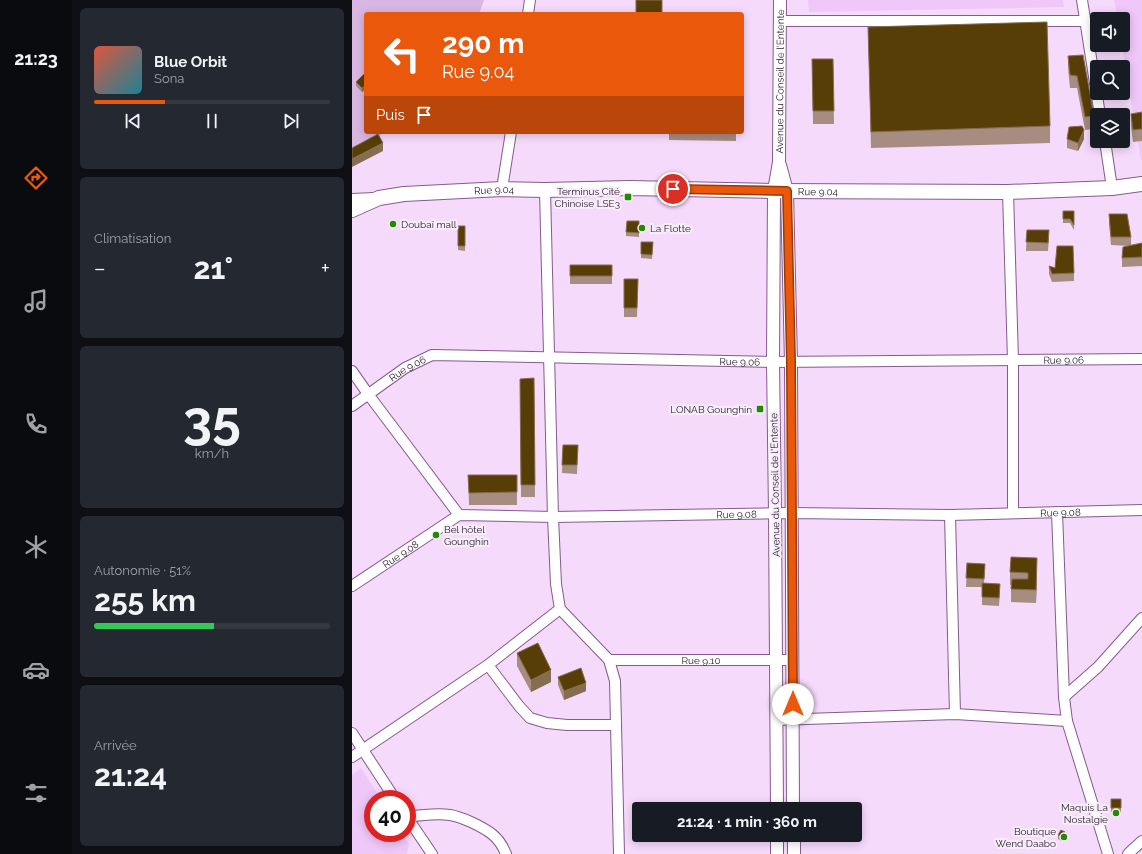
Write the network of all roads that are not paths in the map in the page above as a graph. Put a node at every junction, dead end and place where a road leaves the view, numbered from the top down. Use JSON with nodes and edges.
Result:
{"nodes":[{"id":1,"x":530,"y":0,"type":"edge"},
{"id":2,"x":780,"y":0,"type":"edge"},
{"id":3,"x":1082,"y":0,"type":"edge"},
{"id":4,"x":528,"y":12,"type":"edge"},
{"id":5,"x":780,"y":21,"type":"junction"},
{"id":6,"x":1086,"y":21,"type":"junction"},
{"id":7,"x":1099,"y":108,"type":"edge"},
{"id":8,"x":511,"y":134,"type":"edge"},
{"id":9,"x":1105,"y":148,"type":"edge"},
{"id":10,"x":1142,"y":184,"type":"edge"},
{"id":11,"x":1112,"y":188,"type":"junction"},
{"id":12,"x":502,"y":189,"type":"junction"},
{"id":13,"x":545,"y":190,"type":"junction"},
{"id":14,"x":780,"y":191,"type":"junction"},
{"id":15,"x":1008,"y":192,"type":"junction"},
{"id":16,"x":379,"y":198,"type":"junction"},
{"id":17,"x":352,"y":199,"type":"edge"},
{"id":18,"x":352,"y":210,"type":"edge"},
{"id":19,"x":549,"y":358,"type":"junction"},
{"id":20,"x":1142,"y":359,"type":"edge"},
{"id":21,"x":1013,"y":360,"type":"junction"},
{"id":22,"x":773,"y":362,"type":"junction"},
{"id":23,"x":791,"y":362,"type":"junction"},
{"id":24,"x":352,"y":371,"type":"edge"},
{"id":25,"x":368,"y":394,"type":"junction"},
{"id":26,"x":352,"y":406,"type":"edge"},
{"id":27,"x":1142,"y":510,"type":"edge"},
{"id":28,"x":792,"y":512,"type":"junction"},
{"id":29,"x":1013,"y":512,"type":"junction"},
{"id":30,"x":1057,"y":512,"type":"junction"},
{"id":31,"x":776,"y":513,"type":"junction"},
{"id":32,"x":459,"y":515,"type":"junction"},
{"id":33,"x":950,"y":515,"type":"junction"},
{"id":34,"x":553,"y":517,"type":"junction"},
{"id":35,"x":352,"y":586,"type":"edge"},
{"id":36,"x":560,"y":608,"type":"junction"},
{"id":37,"x":1142,"y":618,"type":"edge"},
{"id":38,"x":609,"y":660,"type":"junction"},
{"id":39,"x":777,"y":660,"type":"junction"},
{"id":40,"x":793,"y":660,"type":"junction"},
{"id":41,"x":488,"y":665,"type":"junction"},
{"id":42,"x":1064,"y":697,"type":"junction"},
{"id":43,"x":955,"y":714,"type":"junction"},
{"id":44,"x":793,"y":718,"type":"junction"},
{"id":45,"x":776,"y":720,"type":"junction"},
{"id":46,"x":1067,"y":721,"type":"junction"},
{"id":47,"x":616,"y":725,"type":"junction"},
{"id":48,"x":352,"y":733,"type":"edge"},
{"id":49,"x":363,"y":749,"type":"junction"},
{"id":50,"x":352,"y":757,"type":"edge"},
{"id":51,"x":389,"y":790,"type":"edge"},
{"id":52,"x":777,"y":802,"type":"edge"},
{"id":53,"x":793,"y":802,"type":"edge"},
{"id":54,"x":416,"y":816,"type":"edge"},
{"id":55,"x":416,"y":830,"type":"edge"},
{"id":56,"x":1142,"y":841,"type":"edge"},
{"id":57,"x":777,"y":842,"type":"edge"},
{"id":58,"x":794,"y":842,"type":"edge"},
{"id":59,"x":432,"y":854,"type":"edge"},
{"id":60,"x":506,"y":854,"type":"edge"},
{"id":61,"x":619,"y":854,"type":"edge"},
{"id":62,"x":777,"y":854,"type":"edge"},
{"id":63,"x":794,"y":854,"type":"edge"},
{"id":64,"x":1108,"y":854,"type":"edge"},
{"id":65,"x":1128,"y":854,"type":"edge"}],
"edges":[{"from":1,"to":4,"type":"street"},
{"from":2,"to":5,"type":"street","name":"Avenue du Conseil de l'Entente"},
{"from":3,"to":6,"type":"street"},
{"from":5,"to":6,"type":"street"},
{"from":5,"to":14,"type":"street","name":"Avenue du Conseil de l'Entente"},
{"from":6,"to":7,"type":"street"},
{"from":8,"to":12,"type":"street"},
{"from":9,"to":11,"type":"street"},
{"from":10,"to":11,"type":"main road","name":"Rue 9.04"},
{"from":11,"to":15,"type":"main road","name":"Rue 9.04"},
{"from":12,"to":13,"type":"main road","name":"Rue 9.04"},
{"from":12,"to":16,"type":"main road","name":"Rue 9.04"},
{"from":13,"to":14,"type":"main road","name":"Rue 9.04"},
{"from":13,"to":19,"type":"street"},
{"from":14,"to":15,"type":"main road","name":"Rue 9.04"},
{"from":14,"to":22,"type":"street","name":"Avenue du Conseil de l'Entente"},
{"from":14,"to":23,"type":"street","name":"Avenue du Conseil de l'Entente"},
{"from":15,"to":21,"type":"street"},
{"from":16,"to":17,"type":"street"},
{"from":16,"to":18,"type":"main road","name":"Rue 9.04"},
{"from":19,"to":22,"type":"street","name":"Rue 9.06"},
{"from":19,"to":25,"type":"street","name":"Rue 9.06"},
{"from":19,"to":34,"type":"street"},
{"from":20,"to":21,"type":"street","name":"Rue 9.06"},
{"from":21,"to":23,"type":"street","name":"Rue 9.06"},
{"from":21,"to":29,"type":"street"},
{"from":22,"to":23,"type":"street","name":"Rue 9.06"},
{"from":22,"to":31,"type":"street","name":"Avenue du Conseil de l'Entente"},
{"from":23,"to":28,"type":"street","name":"Avenue du Conseil de l'Entente"},
{"from":24,"to":25,"type":"street"},
{"from":25,"to":26,"type":"street","name":"Rue 9.06"},
{"from":25,"to":32,"type":"street"},
{"from":27,"to":30,"type":"street","name":"Rue 9.08"},
{"from":28,"to":31,"type":"street","name":"Rue 9.08"},
{"from":28,"to":33,"type":"street","name":"Rue 9.08"},
{"from":28,"to":40,"type":"street","name":"Avenue du Conseil de l'Entente"},
{"from":29,"to":30,"type":"street","name":"Rue 9.08"},
{"from":29,"to":33,"type":"street","name":"Rue 9.08"},
{"from":30,"to":42,"type":"street"},
{"from":31,"to":34,"type":"street","name":"Rue 9.08"},
{"from":31,"to":39,"type":"street","name":"Avenue du Conseil de l'Entente"},
{"from":32,"to":34,"type":"street","name":"Rue 9.08"},
{"from":32,"to":35,"type":"street","name":"Rue 9.08"},
{"from":33,"to":43,"type":"street"},
{"from":34,"to":36,"type":"street"},
{"from":36,"to":38,"type":"street"},
{"from":36,"to":41,"type":"street"},
{"from":37,"to":42,"type":"street"},
{"from":38,"to":39,"type":"street","name":"Rue 9.10"},
{"from":38,"to":47,"type":"street"},
{"from":39,"to":40,"type":"street","name":"Rue 9.10"},
{"from":39,"to":45,"type":"street","name":"Avenue du Conseil de l'Entente"},
{"from":40,"to":44,"type":"street","name":"Avenue du Conseil de l'Entente"},
{"from":41,"to":47,"type":"street"},
{"from":41,"to":49,"type":"street"},
{"from":42,"to":46,"type":"street"},
{"from":43,"to":44,"type":"street"},
{"from":43,"to":46,"type":"street"},
{"from":44,"to":45,"type":"street"},
{"from":44,"to":53,"type":"street","name":"Avenue du Conseil de l'Entente"},
{"from":45,"to":52,"type":"street","name":"Avenue du Conseil de l'Entente"},
{"from":46,"to":64,"type":"street"},
{"from":47,"to":61,"type":"street"},
{"from":48,"to":49,"type":"street"},
{"from":49,"to":50,"type":"street"},
{"from":49,"to":51,"type":"street"},
{"from":54,"to":60,"type":"street"},
{"from":55,"to":59,"type":"street"},
{"from":56,"to":65,"type":"street"},
{"from":57,"to":62,"type":"street"},
{"from":58,"to":63,"type":"street"}]}
